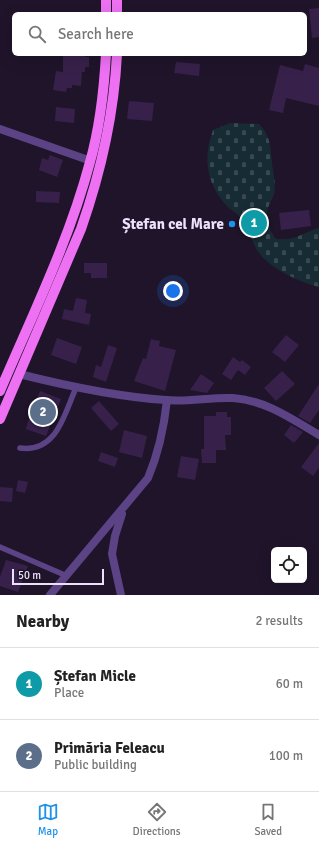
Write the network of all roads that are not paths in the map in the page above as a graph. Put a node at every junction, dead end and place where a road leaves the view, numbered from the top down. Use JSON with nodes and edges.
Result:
{"nodes":[{"id":1,"x":106,"y":0,"type":"edge"},
{"id":2,"x":117,"y":0,"type":"edge"},
{"id":3,"x":106,"y":12,"type":"edge"},
{"id":4,"x":118,"y":12,"type":"edge"},
{"id":5,"x":106,"y":56,"type":"edge"},
{"id":6,"x":117,"y":56,"type":"edge"},
{"id":7,"x":0,"y":129,"type":"edge"},
{"id":8,"x":91,"y":161,"type":"junction"},
{"id":9,"x":19,"y":374,"type":"junction"},
{"id":10,"x":76,"y":388,"type":"junction"},
{"id":11,"x":0,"y":391,"type":"edge"},
{"id":12,"x":167,"y":400,"type":"junction"},
{"id":13,"x":0,"y":419,"type":"edge"},
{"id":14,"x":319,"y":435,"type":"edge"},
{"id":15,"x":20,"y":448,"type":"dead end"},
{"id":16,"x":124,"y":509,"type":"junction"},
{"id":17,"x":0,"y":547,"type":"edge"},
{"id":18,"x":66,"y":576,"type":"junction"},
{"id":19,"x":50,"y":595,"type":"edge"},
{"id":20,"x":121,"y":595,"type":"edge"}],
"edges":[{"from":1,"to":3,"type":"main road"},
{"from":2,"to":4,"type":"main road"},
{"from":5,"to":8,"type":"main road"},
{"from":6,"to":9,"type":"main road"},
{"from":7,"to":8,"type":"street"},
{"from":8,"to":11,"type":"main road"},
{"from":9,"to":10,"type":"street"},
{"from":9,"to":13,"type":"main road"},
{"from":10,"to":12,"type":"street"},
{"from":10,"to":15,"type":"lane"},
{"from":12,"to":14,"type":"street"},
{"from":12,"to":16,"type":"street"},
{"from":16,"to":18,"type":"street"},
{"from":16,"to":20,"type":"street"},
{"from":17,"to":18,"type":"lane"},
{"from":18,"to":19,"type":"street"}]}
